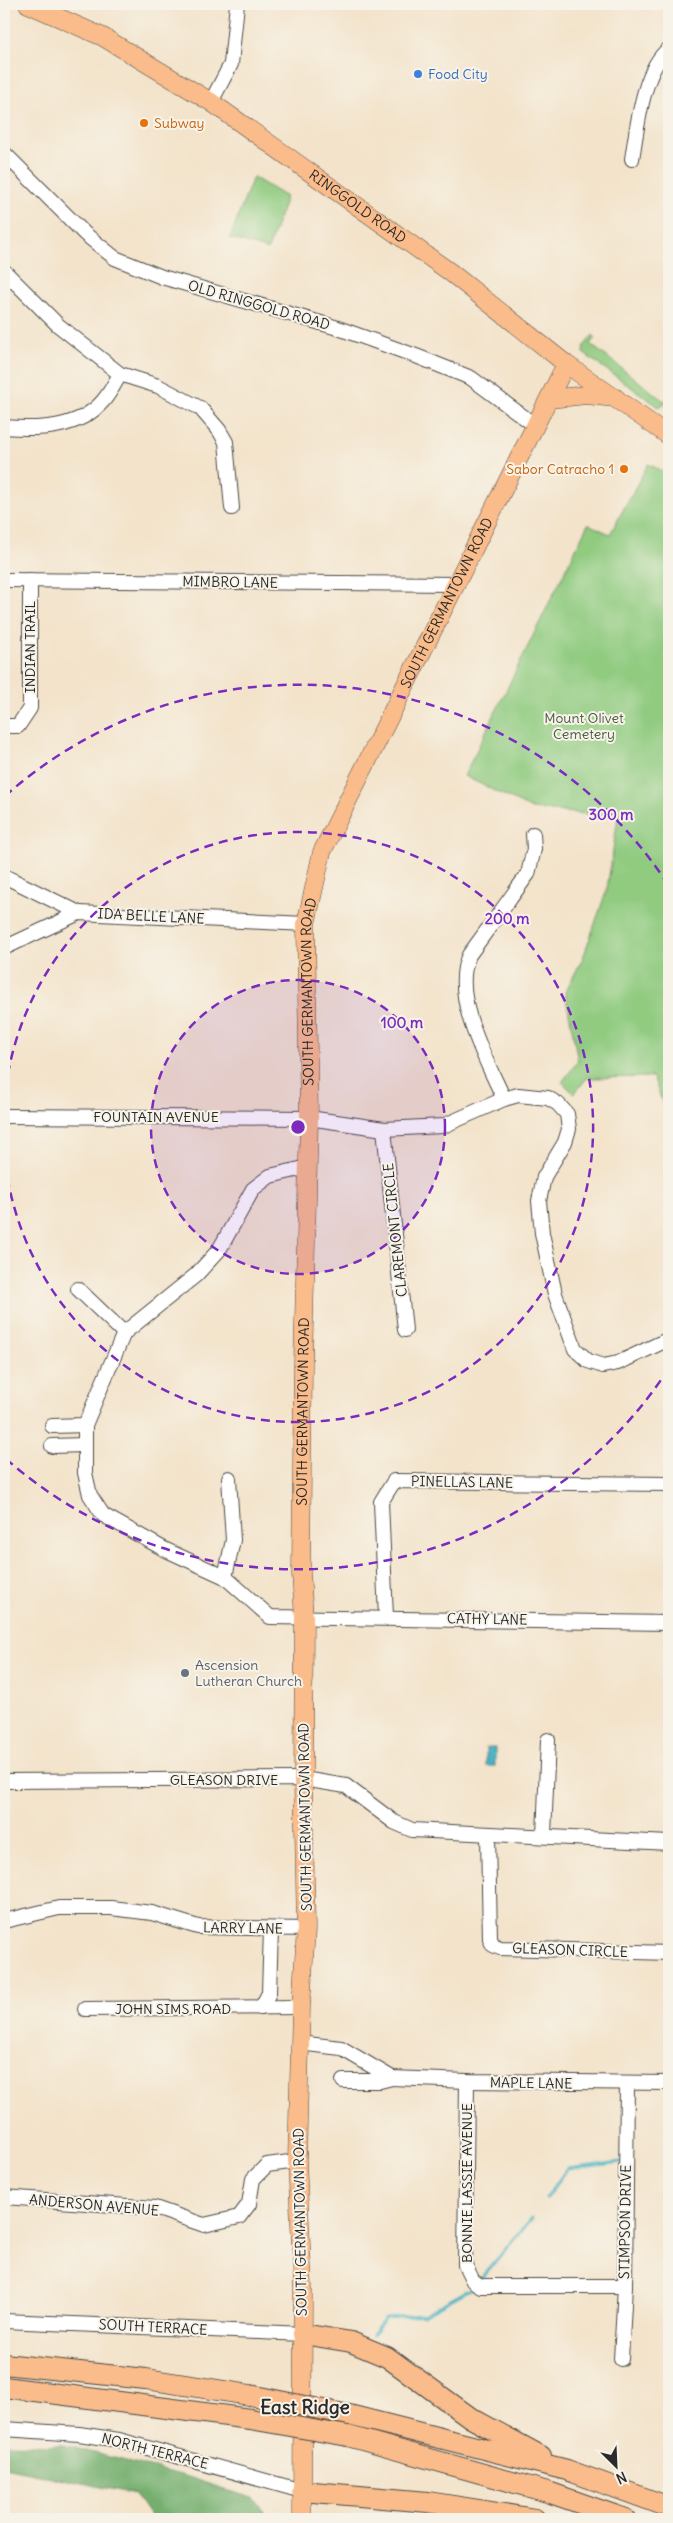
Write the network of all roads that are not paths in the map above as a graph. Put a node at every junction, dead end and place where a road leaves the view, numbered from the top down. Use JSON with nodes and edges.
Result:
{"nodes":[{"id":1,"x":28,"y":4,"type":"edge"},
{"id":2,"x":237,"y":4,"type":"edge"},
{"id":3,"x":669,"y":50,"type":"edge"},
{"id":4,"x":211,"y":102,"type":"junction"},
{"id":5,"x":4,"y":153,"type":"edge"},
{"id":6,"x":632,"y":159,"type":"dead end"},
{"id":7,"x":4,"y":271,"type":"edge"},
{"id":8,"x":566,"y":364,"type":"junction"},
{"id":9,"x":120,"y":374,"type":"junction"},
{"id":10,"x":616,"y":398,"type":"junction"},
{"id":11,"x":549,"y":399,"type":"junction"},
{"id":12,"x":4,"y":426,"type":"edge"},
{"id":13,"x":536,"y":426,"type":"junction"},
{"id":14,"x":669,"y":436,"type":"edge"},
{"id":15,"x":232,"y":508,"type":"dead end"},
{"id":16,"x":4,"y":580,"type":"edge"},
{"id":17,"x":30,"y":580,"type":"junction"},
{"id":18,"x":456,"y":584,"type":"junction"},
{"id":19,"x":4,"y":726,"type":"edge"},
{"id":20,"x":533,"y":834,"type":"dead end"},
{"id":21,"x":4,"y":876,"type":"edge"},
{"id":22,"x":79,"y":913,"type":"junction"},
{"id":23,"x":306,"y":924,"type":"junction"},
{"id":24,"x":4,"y":948,"type":"edge"},
{"id":25,"x":504,"y":1099,"type":"junction"},
{"id":26,"x":4,"y":1116,"type":"edge"},
{"id":27,"x":309,"y":1118,"type":"junction"},
{"id":28,"x":384,"y":1129,"type":"junction"},
{"id":29,"x":308,"y":1167,"type":"junction"},
{"id":30,"x":78,"y":1289,"type":"dead end"},
{"id":31,"x":405,"y":1330,"type":"dead end"},
{"id":32,"x":124,"y":1333,"type":"junction"},
{"id":33,"x":669,"y":1340,"type":"edge"},
{"id":34,"x":85,"y":1425,"type":"junction"},
{"id":35,"x":52,"y":1426,"type":"dead end"},
{"id":36,"x":84,"y":1445,"type":"junction"},
{"id":37,"x":52,"y":1446,"type":"dead end"},
{"id":38,"x":229,"y":1478,"type":"dead end"},
{"id":39,"x":669,"y":1484,"type":"edge"},
{"id":40,"x":225,"y":1577,"type":"junction"},
{"id":41,"x":304,"y":1617,"type":"junction"},
{"id":42,"x":386,"y":1618,"type":"junction"},
{"id":43,"x":669,"y":1623,"type":"edge"},
{"id":44,"x":548,"y":1740,"type":"dead end"},
{"id":45,"x":303,"y":1779,"type":"junction"},
{"id":46,"x":4,"y":1782,"type":"edge"},
{"id":47,"x":488,"y":1835,"type":"junction"},
{"id":48,"x":544,"y":1835,"type":"junction"},
{"id":49,"x":669,"y":1843,"type":"edge"},
{"id":50,"x":4,"y":1921,"type":"edge"},
{"id":51,"x":271,"y":1929,"type":"junction"},
{"id":52,"x":306,"y":1929,"type":"junction"},
{"id":53,"x":669,"y":1953,"type":"edge"},
{"id":54,"x":261,"y":2008,"type":"junction"},
{"id":55,"x":301,"y":2008,"type":"junction"},
{"id":56,"x":85,"y":2009,"type":"dead end"},
{"id":57,"x":299,"y":2043,"type":"junction"},
{"id":58,"x":392,"y":2078,"type":"junction"},
{"id":59,"x":343,"y":2081,"type":"dead end"},
{"id":60,"x":467,"y":2081,"type":"junction"},
{"id":61,"x":669,"y":2083,"type":"edge"},
{"id":62,"x":627,"y":2084,"type":"junction"},
{"id":63,"x":297,"y":2161,"type":"junction"},
{"id":64,"x":4,"y":2197,"type":"edge"},
{"id":65,"x":624,"y":2286,"type":"junction"},
{"id":66,"x":4,"y":2321,"type":"edge"},
{"id":67,"x":303,"y":2334,"type":"junction"},
{"id":68,"x":621,"y":2359,"type":"dead end"},
{"id":69,"x":4,"y":2364,"type":"edge"},
{"id":70,"x":4,"y":2386,"type":"edge"},
{"id":71,"x":4,"y":2429,"type":"edge"},
{"id":72,"x":567,"y":2470,"type":"junction"},
{"id":73,"x":302,"y":2491,"type":"junction"},
{"id":74,"x":669,"y":2506,"type":"edge"},
{"id":75,"x":302,"y":2519,"type":"edge"},
{"id":76,"x":535,"y":2519,"type":"edge"},
{"id":77,"x":625,"y":2519,"type":"edge"}],
"edges":[{"from":1,"to":4,"type":"main road","name":"RINGGOLD ROAD"},
{"from":2,"to":4,"type":"street"},
{"from":3,"to":6,"type":"street"},
{"from":4,"to":8,"type":"main road","name":"RINGGOLD ROAD"},
{"from":5,"to":13,"type":"street","name":"OLD RINGGOLD ROAD"},
{"from":7,"to":9,"type":"street"},
{"from":8,"to":10,"type":"main road","name":"RINGGOLD ROAD"},
{"from":8,"to":11,"type":"main road","name":"SOUTH GERMANTOWN ROAD"},
{"from":9,"to":12,"type":"street"},
{"from":9,"to":15,"type":"street"},
{"from":10,"to":11,"type":"main road"},
{"from":10,"to":14,"type":"main road","name":"RINGGOLD ROAD"},
{"from":11,"to":13,"type":"main road","name":"SOUTH GERMANTOWN ROAD"},
{"from":13,"to":18,"type":"main road","name":"SOUTH GERMANTOWN ROAD"},
{"from":16,"to":17,"type":"street","name":"MIMBRO LANE"},
{"from":17,"to":18,"type":"street","name":"MIMBRO LANE"},
{"from":17,"to":19,"type":"street","name":"INDIAN TRAIL"},
{"from":18,"to":23,"type":"main road","name":"SOUTH GERMANTOWN ROAD"},
{"from":20,"to":25,"type":"street"},
{"from":21,"to":22,"type":"street"},
{"from":22,"to":23,"type":"street","name":"IDA BELLE LANE"},
{"from":22,"to":24,"type":"street","name":"IDA BELLE LANE"},
{"from":23,"to":27,"type":"main road","name":"SOUTH GERMANTOWN ROAD"},
{"from":25,"to":28,"type":"street","name":"FOUNTAIN AVENUE"},
{"from":25,"to":33,"type":"street","name":"FOUNTAIN AVENUE"},
{"from":26,"to":27,"type":"street","name":"FOUNTAIN AVENUE"},
{"from":27,"to":28,"type":"street","name":"FOUNTAIN AVENUE"},
{"from":27,"to":29,"type":"main road","name":"SOUTH GERMANTOWN ROAD"},
{"from":28,"to":31,"type":"street","name":"CLAREMONT CIRCLE"},
{"from":29,"to":32,"type":"street"},
{"from":29,"to":41,"type":"main road","name":"SOUTH GERMANTOWN ROAD"},
{"from":30,"to":32,"type":"street"},
{"from":32,"to":34,"type":"street"},
{"from":34,"to":35,"type":"street"},
{"from":34,"to":36,"type":"street","name":"CATHY LANE"},
{"from":36,"to":37,"type":"street"},
{"from":36,"to":40,"type":"street","name":"CATHY LANE"},
{"from":38,"to":40,"type":"street"},
{"from":39,"to":42,"type":"street","name":"PINELLAS LANE"},
{"from":40,"to":41,"type":"street","name":"CATHY LANE"},
{"from":41,"to":42,"type":"street","name":"CATHY LANE"},
{"from":41,"to":45,"type":"main road","name":"SOUTH GERMANTOWN ROAD"},
{"from":42,"to":43,"type":"street","name":"CATHY LANE"},
{"from":44,"to":48,"type":"street"},
{"from":45,"to":46,"type":"street","name":"GLEASON DRIVE"},
{"from":45,"to":47,"type":"street","name":"GLEASON DRIVE"},
{"from":45,"to":52,"type":"main road","name":"SOUTH GERMANTOWN ROAD"},
{"from":47,"to":48,"type":"street","name":"GLEASON DRIVE"},
{"from":47,"to":53,"type":"street","name":"GLEASON CIRCLE"},
{"from":48,"to":49,"type":"street","name":"GLEASON DRIVE"},
{"from":50,"to":51,"type":"street","name":"LARRY LANE"},
{"from":51,"to":52,"type":"street","name":"LARRY LANE"},
{"from":51,"to":54,"type":"street"},
{"from":52,"to":55,"type":"main road","name":"SOUTH GERMANTOWN ROAD"},
{"from":54,"to":55,"type":"street","name":"JOHN SIMS ROAD"},
{"from":54,"to":56,"type":"street","name":"JOHN SIMS ROAD"},
{"from":55,"to":57,"type":"main road","name":"SOUTH GERMANTOWN ROAD"},
{"from":57,"to":58,"type":"street","name":"MAPLE LANE"},
{"from":57,"to":63,"type":"main road","name":"SOUTH GERMANTOWN ROAD"},
{"from":58,"to":59,"type":"street","name":"MAPLE LANE"},
{"from":58,"to":60,"type":"street","name":"MAPLE LANE"},
{"from":60,"to":62,"type":"street","name":"MAPLE LANE"},
{"from":60,"to":65,"type":"street","name":"BONNIE LASSIE AVENUE"},
{"from":61,"to":62,"type":"street","name":"MAPLE LANE"},
{"from":62,"to":65,"type":"street","name":"STIMPSON DRIVE"},
{"from":63,"to":64,"type":"street","name":"ANDERSON AVENUE"},
{"from":63,"to":67,"type":"main road","name":"SOUTH GERMANTOWN ROAD"},
{"from":65,"to":68,"type":"street","name":"STIMPSON DRIVE"},
{"from":66,"to":67,"type":"street","name":"SOUTH TERRACE"},
{"from":67,"to":72,"type":"highway"},
{"from":67,"to":73,"type":"main road","name":"SOUTH GERMANTOWN ROAD"},
{"from":69,"to":72,"type":"highway","bridge":true},
{"from":70,"to":77,"type":"highway","bridge":true},
{"from":71,"to":73,"type":"street","name":"NORTH TERRACE"},
{"from":72,"to":74,"type":"highway"},
{"from":73,"to":75,"type":"main road","name":"SOUTH GERMANTOWN ROAD"},
{"from":73,"to":76,"type":"highway"}]}
